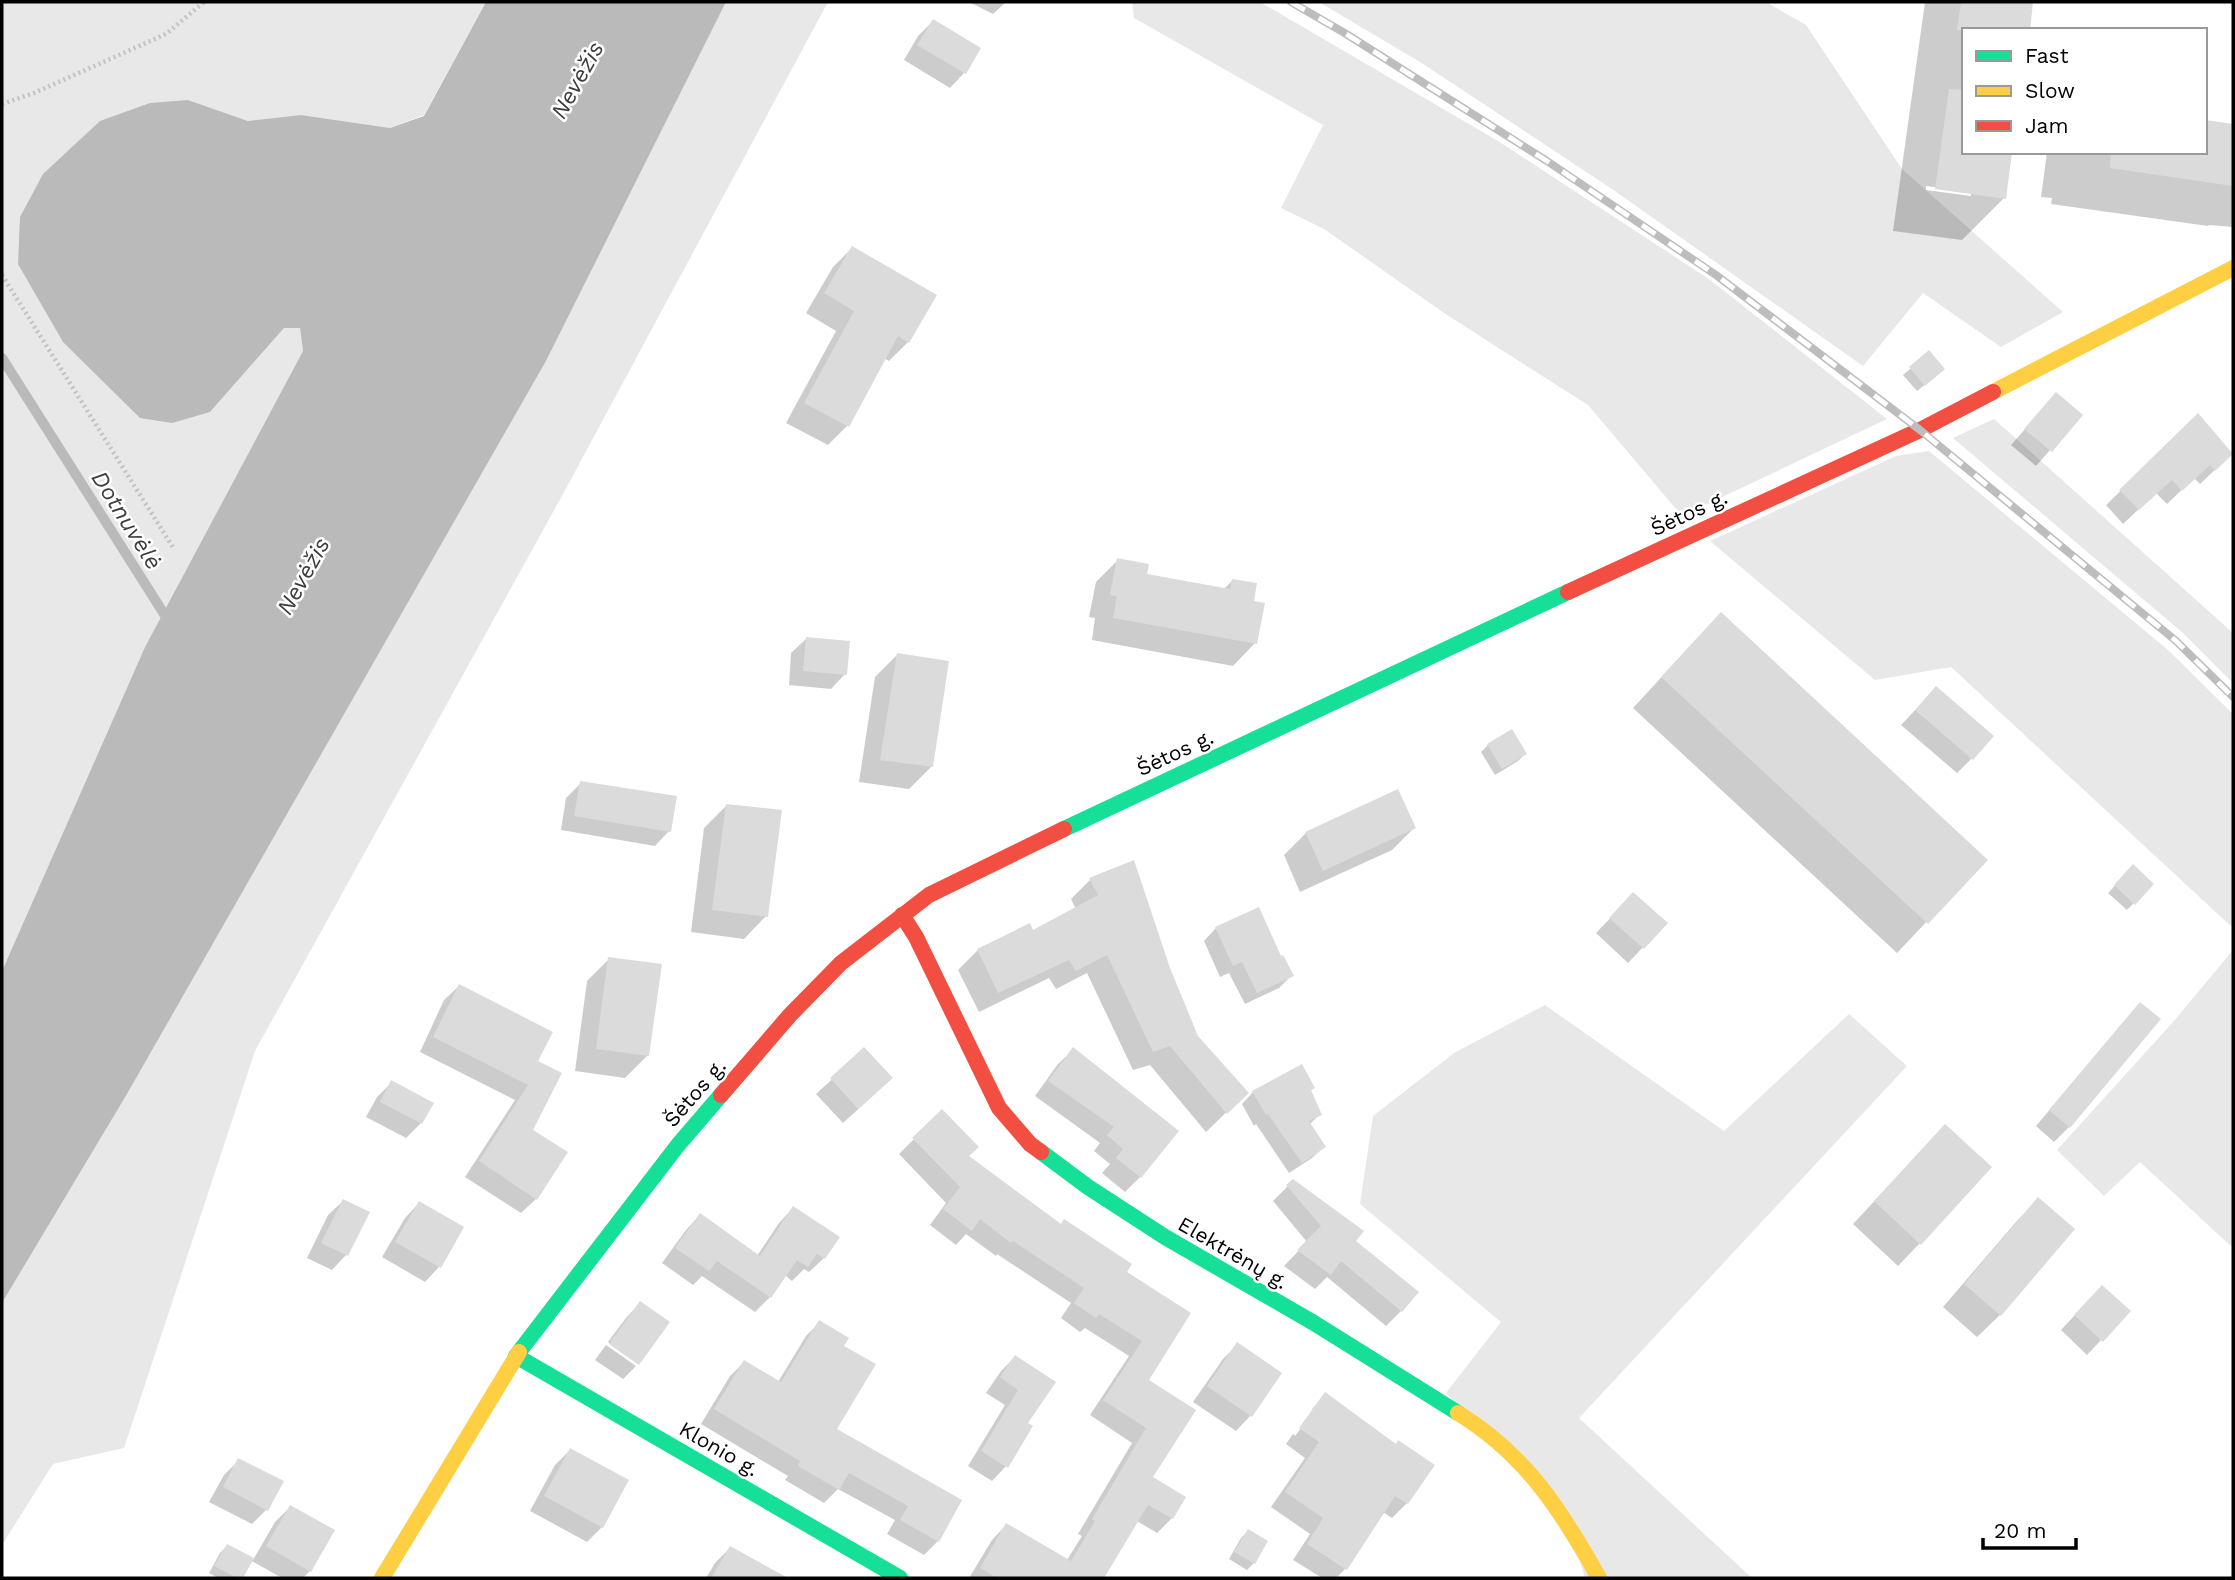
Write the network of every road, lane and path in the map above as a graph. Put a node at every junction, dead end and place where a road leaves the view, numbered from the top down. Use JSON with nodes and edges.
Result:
{"nodes":[{"id":1,"x":204,"y":2,"type":"edge"},
{"id":2,"x":2,"y":104,"type":"edge"},
{"id":3,"x":2233,"y":268,"type":"edge"},
{"id":4,"x":2,"y":275,"type":"edge"},
{"id":5,"x":174,"y":549,"type":"dead end"},
{"id":6,"x":902,"y":915,"type":"junction"},
{"id":7,"x":516,"y":1356,"type":"junction"},
{"id":8,"x":382,"y":1578,"type":"edge"},
{"id":9,"x":900,"y":1578,"type":"edge"},
{"id":10,"x":1599,"y":1578,"type":"edge"}],
"edges":[{"from":1,"to":2,"type":"path"},
{"from":3,"to":6,"type":"main road","name":"Šėtos g."},
{"from":4,"to":5,"type":"path"},
{"from":6,"to":7,"type":"main road","name":"Šėtos g."},
{"from":6,"to":10,"type":"main road","name":"Elektrėnų g."},
{"from":7,"to":8,"type":"main road","name":"Šėtos g."},
{"from":7,"to":9,"type":"main road","name":"Klonio g."}]}
